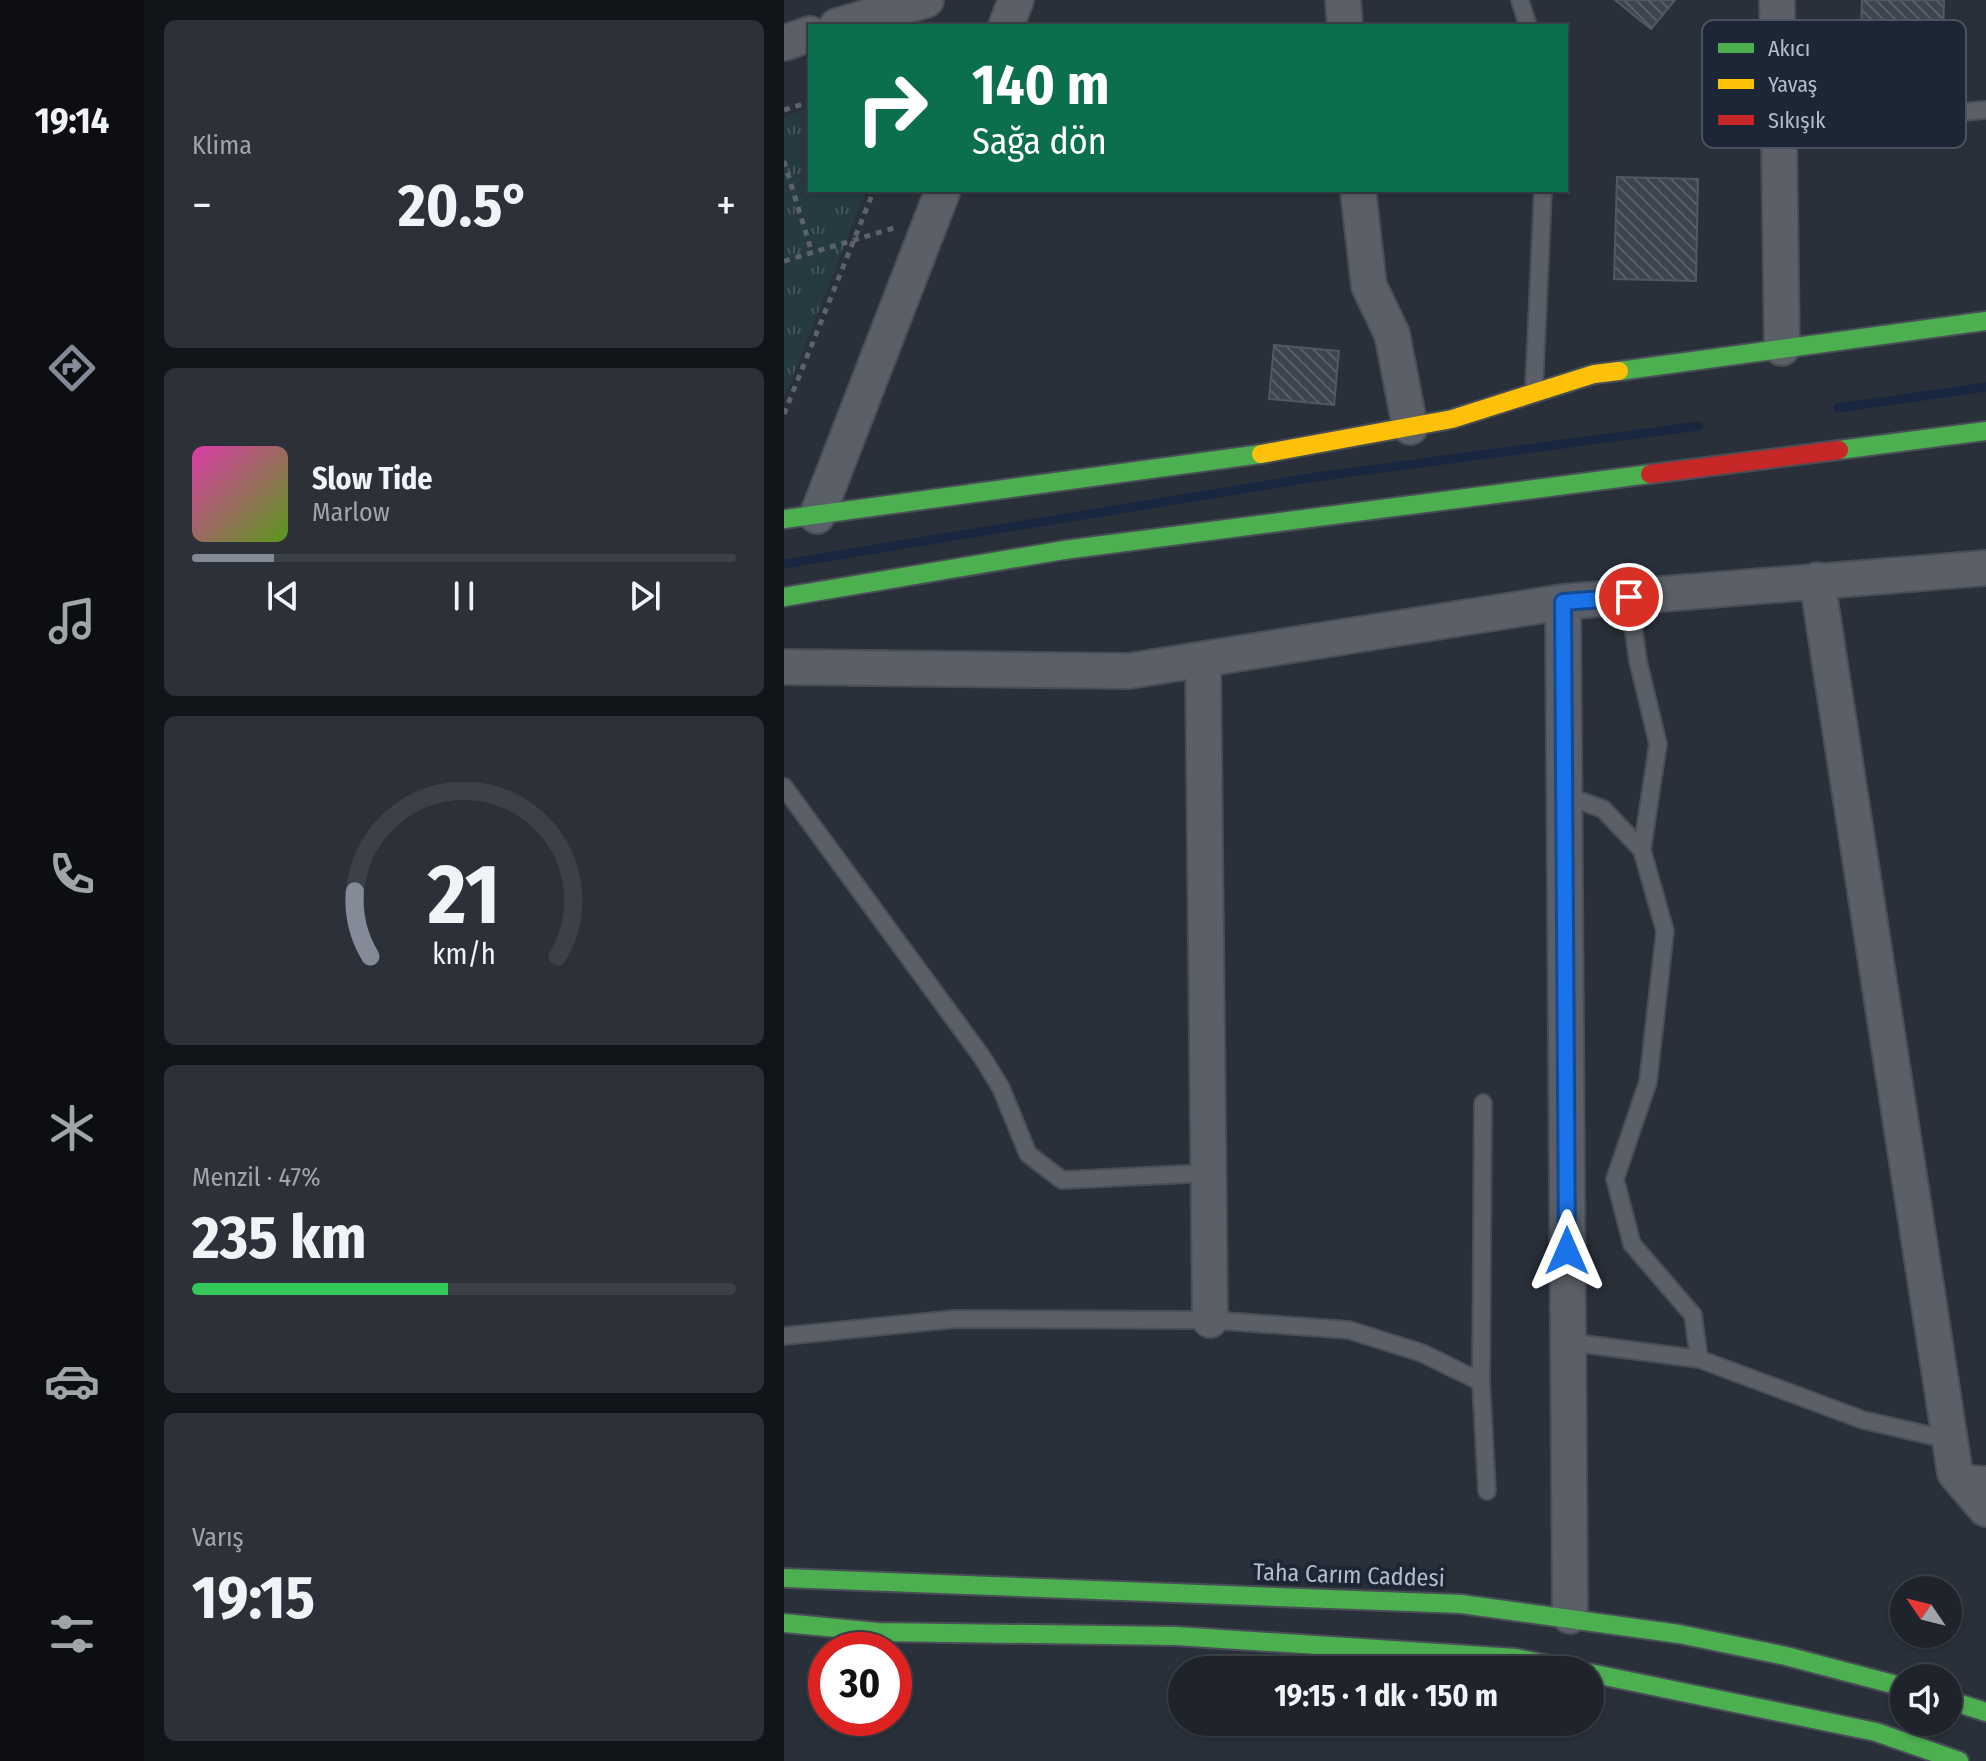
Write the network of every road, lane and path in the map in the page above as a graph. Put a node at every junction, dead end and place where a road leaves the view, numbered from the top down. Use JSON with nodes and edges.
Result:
{"nodes":[{"id":1,"x":926,"y":0,"type":"edge"},
{"id":2,"x":1016,"y":0,"type":"edge"},
{"id":3,"x":1343,"y":0,"type":"edge"},
{"id":4,"x":1520,"y":0,"type":"edge"},
{"id":5,"x":1777,"y":0,"type":"edge"},
{"id":6,"x":1777,"y":20,"type":"edge"},
{"id":7,"x":844,"y":24,"type":"edge"},
{"id":8,"x":1007,"y":24,"type":"edge"},
{"id":9,"x":1345,"y":24,"type":"edge"},
{"id":10,"x":1527,"y":24,"type":"edge"},
{"id":11,"x":808,"y":35,"type":"edge"},
{"id":12,"x":784,"y":43,"type":"edge"},
{"id":13,"x":808,"y":103,"type":"edge"},
{"id":14,"x":784,"y":110,"type":"edge"},
{"id":15,"x":1986,"y":110,"type":"edge"},
{"id":16,"x":1966,"y":112,"type":"edge"},
{"id":17,"x":1779,"y":148,"type":"edge"},
{"id":18,"x":784,"y":161,"type":"edge"},
{"id":19,"x":873,"y":192,"type":"edge"},
{"id":20,"x":1358,"y":192,"type":"edge"},
{"id":21,"x":1543,"y":192,"type":"edge"},
{"id":22,"x":938,"y":203,"type":"edge"},
{"id":23,"x":855,"y":240,"type":"junction"},
{"id":24,"x":812,"y":253,"type":"junction"},
{"id":25,"x":784,"y":261,"type":"edge"},
{"id":26,"x":1986,"y":321,"type":"edge"},
{"id":27,"x":1782,"y":348,"type":"junction"},
{"id":28,"x":1534,"y":392,"type":"junction"},
{"id":29,"x":784,"y":414,"type":"edge"},
{"id":30,"x":1410,"y":427,"type":"junction"},
{"id":31,"x":1986,"y":431,"type":"edge"},
{"id":32,"x":800,"y":517,"type":"edge"},
{"id":33,"x":1986,"y":568,"type":"edge"},
{"id":34,"x":1817,"y":580,"type":"junction"},
{"id":35,"x":784,"y":597,"type":"edge"},
{"id":36,"x":1629,"y":597,"type":"junction"},
{"id":37,"x":1563,"y":602,"type":"junction"},
{"id":38,"x":1203,"y":659,"type":"junction"},
{"id":39,"x":784,"y":667,"type":"edge"},
{"id":40,"x":784,"y":787,"type":"edge"},
{"id":41,"x":1564,"y":795,"type":"junction"},
{"id":42,"x":1642,"y":850,"type":"junction"},
{"id":43,"x":1483,"y":1103,"type":"dead end"},
{"id":44,"x":1209,"y":1173,"type":"junction"},
{"id":45,"x":1210,"y":1320,"type":"junction"},
{"id":46,"x":784,"y":1336,"type":"edge"},
{"id":47,"x":1568,"y":1342,"type":"junction"},
{"id":48,"x":1699,"y":1359,"type":"junction"},
{"id":49,"x":1481,"y":1382,"type":"junction"},
{"id":50,"x":1964,"y":1463,"type":"edge"},
{"id":51,"x":1487,"y":1491,"type":"dead end"},
{"id":52,"x":1986,"y":1509,"type":"edge"},
{"id":53,"x":784,"y":1578,"type":"edge"},
{"id":54,"x":1570,"y":1616,"type":"junction"},
{"id":55,"x":784,"y":1623,"type":"edge"},
{"id":56,"x":1485,"y":1656,"type":"edge"},
{"id":57,"x":1604,"y":1676,"type":"edge"},
{"id":58,"x":1890,"y":1683,"type":"edge"},
{"id":59,"x":1962,"y":1704,"type":"edge"},
{"id":60,"x":1986,"y":1712,"type":"edge"},
{"id":61,"x":1959,"y":1761,"type":"edge"}],
"edges":[{"from":1,"to":7,"type":"street"},
{"from":2,"to":8,"type":"street"},
{"from":3,"to":9,"type":"street"},
{"from":4,"to":10,"type":"lane"},
{"from":5,"to":6,"type":"street"},
{"from":11,"to":12,"type":"street"},
{"from":13,"to":14,"type":"path"},
{"from":15,"to":16,"type":"lane"},
{"from":17,"to":27,"type":"street"},
{"from":18,"to":24,"type":"path"},
{"from":19,"to":23,"type":"path"},
{"from":20,"to":30,"type":"street"},
{"from":21,"to":28,"type":"lane"},
{"from":22,"to":23,"type":"path"},
{"from":22,"to":32,"type":"street"},
{"from":23,"to":24,"type":"path"},
{"from":23,"to":29,"type":"path"},
{"from":24,"to":25,"type":"path"},
{"from":26,"to":27,"type":"main road"},
{"from":27,"to":28,"type":"main road"},
{"from":28,"to":30,"type":"main road"},
{"from":30,"to":32,"type":"main road"},
{"from":31,"to":35,"type":"main road"},
{"from":33,"to":34,"type":"street"},
{"from":34,"to":36,"type":"street"},
{"from":34,"to":50,"type":"street"},
{"from":36,"to":37,"type":"street"},
{"from":36,"to":42,"type":"lane"},
{"from":37,"to":38,"type":"street"},
{"from":37,"to":41,"type":"street"},
{"from":38,"to":39,"type":"street"},
{"from":38,"to":44,"type":"street"},
{"from":40,"to":44,"type":"lane"},
{"from":41,"to":42,"type":"lane"},
{"from":41,"to":47,"type":"street"},
{"from":42,"to":48,"type":"lane"},
{"from":43,"to":49,"type":"lane"},
{"from":44,"to":45,"type":"street"},
{"from":45,"to":46,"type":"lane"},
{"from":45,"to":49,"type":"lane"},
{"from":47,"to":48,"type":"lane"},
{"from":47,"to":54,"type":"street"},
{"from":48,"to":50,"type":"lane"},
{"from":49,"to":51,"type":"lane"},
{"from":50,"to":52,"type":"street"},
{"from":53,"to":54,"type":"main road","name":"Taha Carım Caddesi"},
{"from":54,"to":58,"type":"main road","name":"Taha Carım Caddesi"},
{"from":55,"to":56,"type":"main road"},
{"from":57,"to":61,"type":"main road"},
{"from":59,"to":60,"type":"main road"}]}
